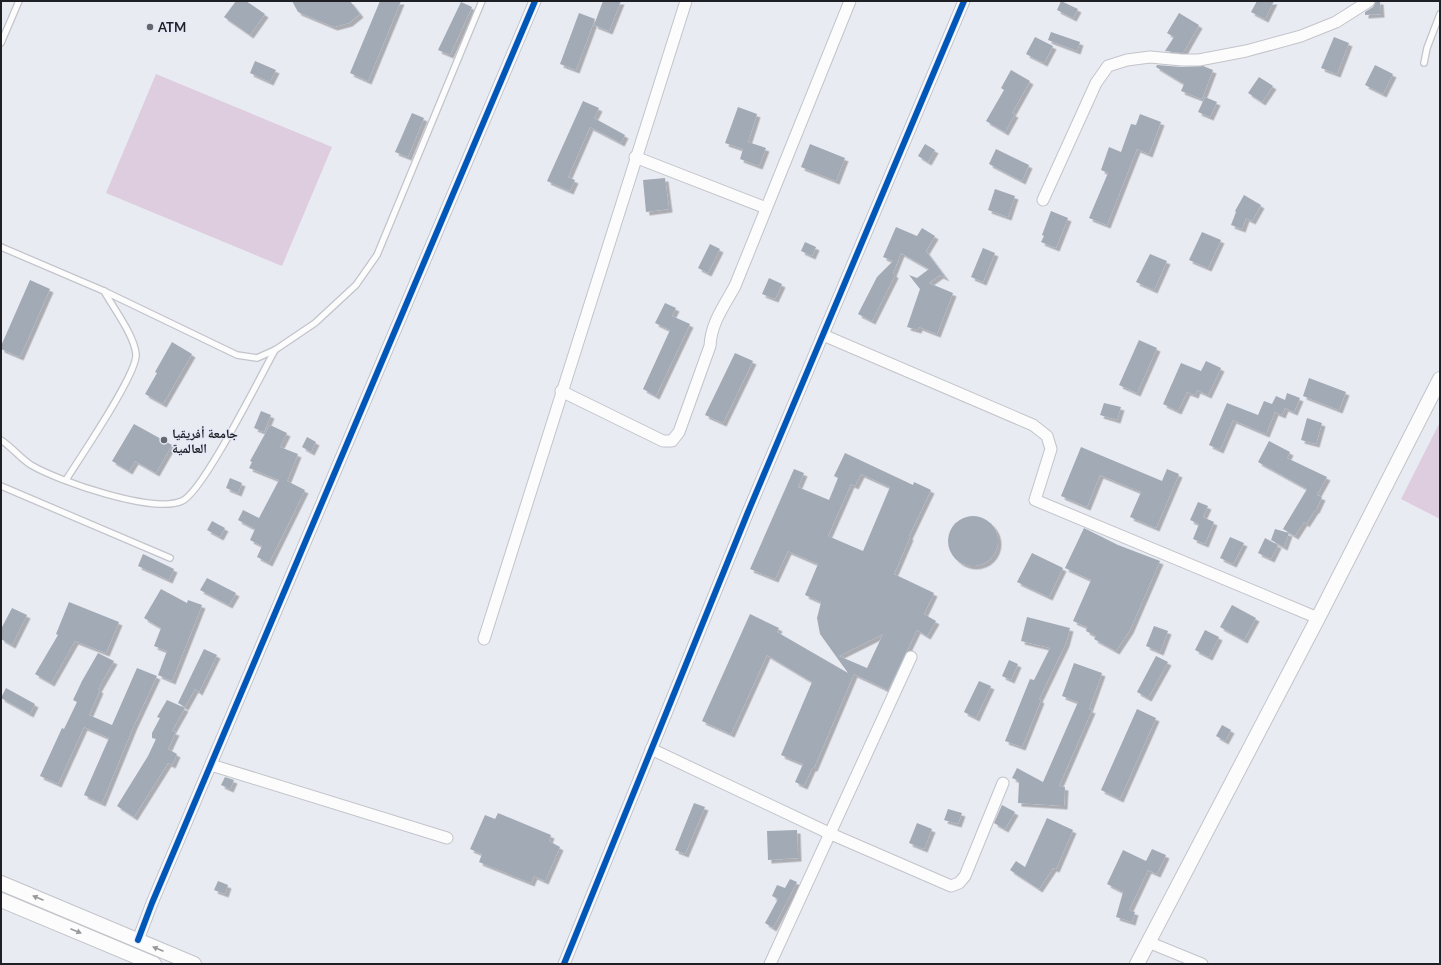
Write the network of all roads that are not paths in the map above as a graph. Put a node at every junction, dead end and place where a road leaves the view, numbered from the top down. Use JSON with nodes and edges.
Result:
{"nodes":[{"id":1,"x":19,"y":1,"type":"edge"},
{"id":2,"x":482,"y":1,"type":"edge"},
{"id":3,"x":535,"y":1,"type":"edge"},
{"id":4,"x":686,"y":1,"type":"edge"},
{"id":5,"x":850,"y":1,"type":"edge"},
{"id":6,"x":964,"y":1,"type":"edge"},
{"id":7,"x":1369,"y":1,"type":"edge"},
{"id":8,"x":1440,"y":14,"type":"edge"},
{"id":9,"x":1,"y":43,"type":"edge"},
{"id":10,"x":1424,"y":63,"type":"dead end"},
{"id":11,"x":635,"y":157,"type":"junction"},
{"id":12,"x":1043,"y":200,"type":"dead end"},
{"id":13,"x":766,"y":208,"type":"junction"},
{"id":14,"x":1,"y":247,"type":"edge"},
{"id":15,"x":104,"y":291,"type":"junction"},
{"id":16,"x":823,"y":335,"type":"junction"},
{"id":17,"x":275,"y":350,"type":"junction"},
{"id":18,"x":1440,"y":379,"type":"edge"},
{"id":19,"x":562,"y":391,"type":"junction"},
{"id":20,"x":1,"y":440,"type":"edge"},
{"id":21,"x":66,"y":480,"type":"junction"},
{"id":22,"x":1,"y":486,"type":"edge"},
{"id":23,"x":170,"y":558,"type":"dead end"},
{"id":24,"x":1318,"y":618,"type":"junction"},
{"id":25,"x":484,"y":639,"type":"dead end"},
{"id":26,"x":911,"y":657,"type":"dead end"},
{"id":27,"x":651,"y":749,"type":"junction"},
{"id":28,"x":211,"y":765,"type":"junction"},
{"id":29,"x":1003,"y":783,"type":"dead end"},
{"id":30,"x":831,"y":834,"type":"junction"},
{"id":31,"x":447,"y":838,"type":"dead end"},
{"id":32,"x":1,"y":883,"type":"edge"},
{"id":33,"x":1,"y":900,"type":"edge"},
{"id":34,"x":138,"y":940,"type":"junction"},
{"id":35,"x":1148,"y":942,"type":"junction"},
{"id":36,"x":154,"y":964,"type":"edge"},
{"id":37,"x":194,"y":964,"type":"edge"},
{"id":38,"x":564,"y":964,"type":"edge"},
{"id":39,"x":770,"y":964,"type":"edge"},
{"id":40,"x":1137,"y":964,"type":"edge"},
{"id":41,"x":1202,"y":964,"type":"edge"}],
"edges":[{"from":1,"to":9,"type":"lane"},
{"from":2,"to":17,"type":"lane"},
{"from":3,"to":28,"type":"street"},
{"from":4,"to":11,"type":"street"},
{"from":5,"to":13,"type":"street"},
{"from":6,"to":16,"type":"street"},
{"from":7,"to":12,"type":"street"},
{"from":8,"to":10,"type":"lane"},
{"from":11,"to":13,"type":"street"},
{"from":11,"to":19,"type":"street"},
{"from":13,"to":19,"type":"street"},
{"from":14,"to":15,"type":"lane"},
{"from":15,"to":17,"type":"lane"},
{"from":15,"to":21,"type":"lane"},
{"from":16,"to":24,"type":"street"},
{"from":16,"to":27,"type":"street"},
{"from":17,"to":21,"type":"lane"},
{"from":18,"to":24,"type":"street"},
{"from":19,"to":25,"type":"street"},
{"from":20,"to":21,"type":"lane"},
{"from":22,"to":23,"type":"lane"},
{"from":24,"to":35,"type":"street"},
{"from":26,"to":30,"type":"street"},
{"from":27,"to":30,"type":"street"},
{"from":27,"to":38,"type":"street"},
{"from":28,"to":31,"type":"street"},
{"from":28,"to":34,"type":"street"},
{"from":29,"to":30,"type":"street"},
{"from":30,"to":39,"type":"street"},
{"from":34,"to":32,"type":"street","one_way":true},
{"from":33,"to":36,"type":"street","one_way":true},
{"from":37,"to":34,"type":"street","one_way":true},
{"from":35,"to":40,"type":"street"},
{"from":35,"to":41,"type":"street"}]}
